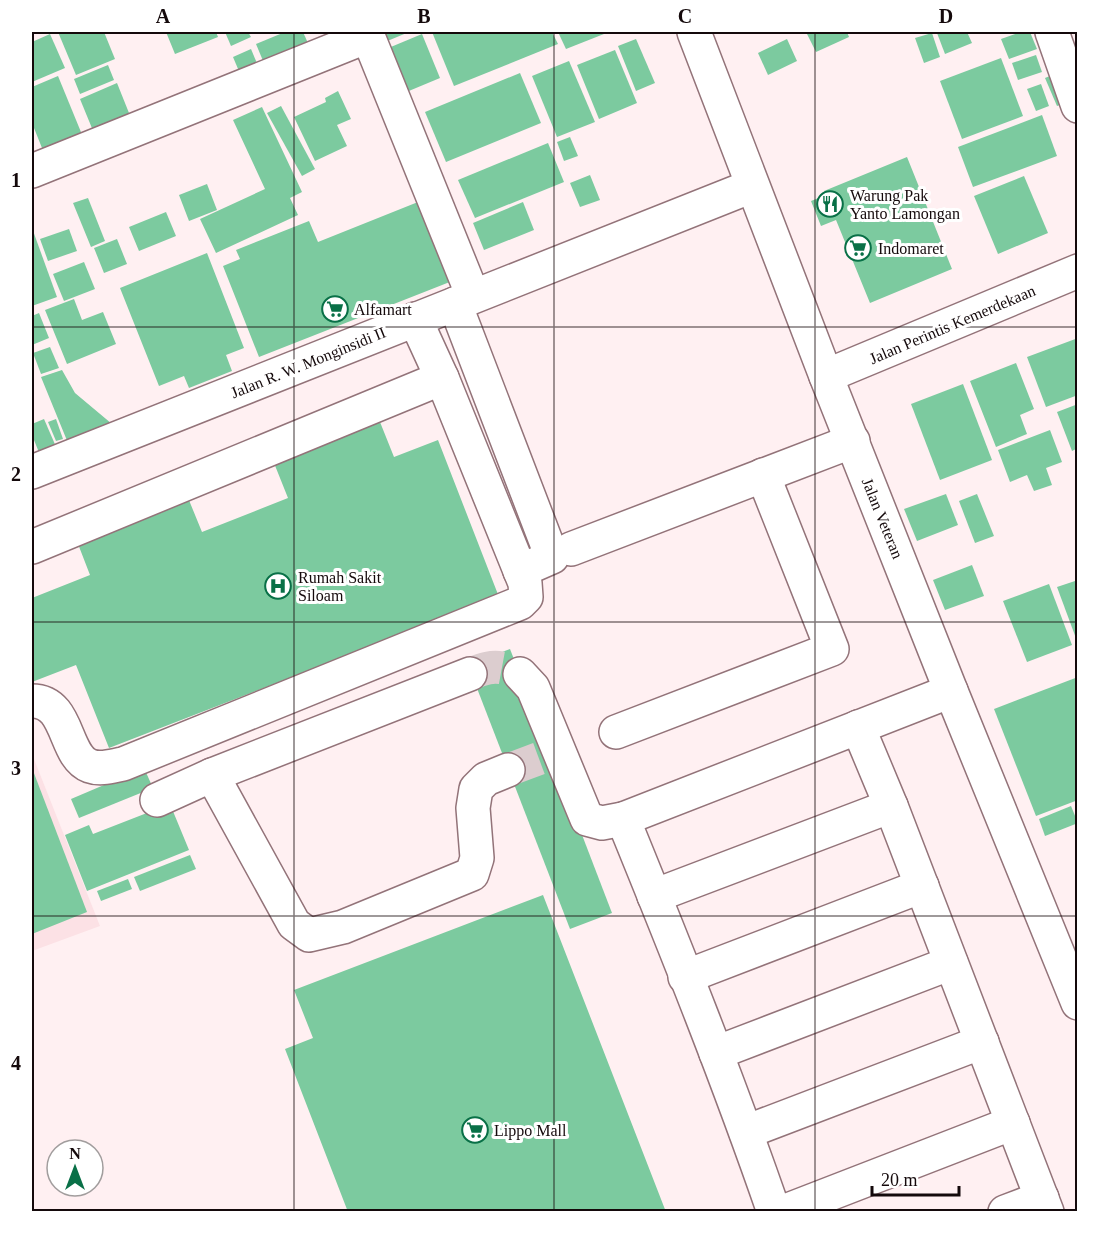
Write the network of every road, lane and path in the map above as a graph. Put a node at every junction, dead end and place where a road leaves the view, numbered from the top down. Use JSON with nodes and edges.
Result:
{"nodes":[{"id":1,"x":694,"y":32,"type":"edge"},
{"id":2,"x":1052,"y":32,"type":"edge"},
{"id":3,"x":367,"y":34,"type":"edge"},
{"id":4,"x":1077,"y":106,"type":"edge"},
{"id":5,"x":32,"y":171,"type":"edge"},
{"id":6,"x":752,"y":186,"type":"junction"},
{"id":7,"x":1077,"y":271,"type":"edge"},
{"id":8,"x":464,"y":300,"type":"junction"},
{"id":9,"x":415,"y":319,"type":"junction"},
{"id":10,"x":826,"y":376,"type":"junction"},
{"id":11,"x":442,"y":378,"type":"junction"},
{"id":12,"x":853,"y":441,"type":"junction"},
{"id":13,"x":32,"y":472,"type":"edge"},
{"id":14,"x":763,"y":475,"type":"junction"},
{"id":15,"x":32,"y":547,"type":"edge"},
{"id":16,"x":571,"y":549,"type":"dead end"},
{"id":17,"x":520,"y":571,"type":"junction"},
{"id":18,"x":470,"y":674,"type":"tunnel mouth"},
{"id":19,"x":520,"y":674,"type":"tunnel mouth"},
{"id":20,"x":951,"y":691,"type":"junction"},
{"id":21,"x":32,"y":700,"type":"edge"},
{"id":22,"x":858,"y":727,"type":"junction"},
{"id":23,"x":616,"y":732,"type":"dead end"},
{"id":24,"x":508,"y":770,"type":"tunnel mouth"},
{"id":25,"x":212,"y":775,"type":"junction"},
{"id":26,"x":157,"y":800,"type":"dead end"},
{"id":27,"x":891,"y":806,"type":"junction"},
{"id":28,"x":623,"y":819,"type":"junction"},
{"id":29,"x":921,"y":886,"type":"junction"},
{"id":30,"x":654,"y":896,"type":"junction"},
{"id":31,"x":951,"y":963,"type":"junction"},
{"id":32,"x":1071,"y":969,"type":"edge"},
{"id":33,"x":685,"y":977,"type":"junction"},
{"id":34,"x":1077,"y":1003,"type":"edge"},
{"id":35,"x":982,"y":1042,"type":"junction"},
{"id":36,"x":716,"y":1053,"type":"junction"},
{"id":37,"x":1013,"y":1123,"type":"junction"},
{"id":38,"x":746,"y":1132,"type":"junction"},
{"id":39,"x":1045,"y":1205,"type":"edge"},
{"id":40,"x":774,"y":1212,"type":"edge"},
{"id":41,"x":783,"y":1212,"type":"edge"},
{"id":42,"x":1005,"y":1212,"type":"edge"}],
"edges":[{"from":1,"to":6,"type":"street","name":"Jalan Veteran"},
{"from":2,"to":4,"type":"street"},
{"from":3,"to":5,"type":"street"},
{"from":3,"to":8,"type":"street"},
{"from":6,"to":8,"type":"street","name":"Jalan R. W. Monginsidi II"},
{"from":6,"to":10,"type":"street","name":"Jalan Veteran"},
{"from":7,"to":10,"type":"street","name":"Jalan Perintis Kemerdekaan"},
{"from":8,"to":9,"type":"street","name":"Jalan R. W. Monginsidi II"},
{"from":8,"to":17,"type":"street"},
{"from":9,"to":11,"type":"street"},
{"from":9,"to":13,"type":"street","name":"Jalan R. W. Monginsidi II"},
{"from":10,"to":12,"type":"street","name":"Jalan Veteran"},
{"from":11,"to":15,"type":"street"},
{"from":11,"to":17,"type":"street"},
{"from":12,"to":14,"type":"street"},
{"from":12,"to":20,"type":"street","name":"Jalan Veteran"},
{"from":14,"to":16,"type":"street"},
{"from":14,"to":23,"type":"street"},
{"from":17,"to":21,"type":"street"},
{"from":18,"to":25,"type":"street"},
{"from":19,"to":28,"type":"street"},
{"from":20,"to":22,"type":"street"},
{"from":20,"to":32,"type":"street","name":"Jalan Veteran"},
{"from":22,"to":27,"type":"street"},
{"from":22,"to":28,"type":"street"},
{"from":24,"to":25,"type":"street"},
{"from":25,"to":26,"type":"street"},
{"from":27,"to":29,"type":"street"},
{"from":27,"to":30,"type":"street"},
{"from":28,"to":30,"type":"street"},
{"from":29,"to":31,"type":"street"},
{"from":29,"to":33,"type":"street"},
{"from":30,"to":33,"type":"street"},
{"from":31,"to":35,"type":"street"},
{"from":31,"to":36,"type":"street"},
{"from":32,"to":34,"type":"street","name":"Jalan Veteran"},
{"from":33,"to":36,"type":"street"},
{"from":35,"to":37,"type":"street"},
{"from":35,"to":38,"type":"street"},
{"from":36,"to":38,"type":"street"},
{"from":37,"to":39,"type":"street"},
{"from":37,"to":41,"type":"street"},
{"from":38,"to":40,"type":"street"},
{"from":39,"to":42,"type":"street"}]}
